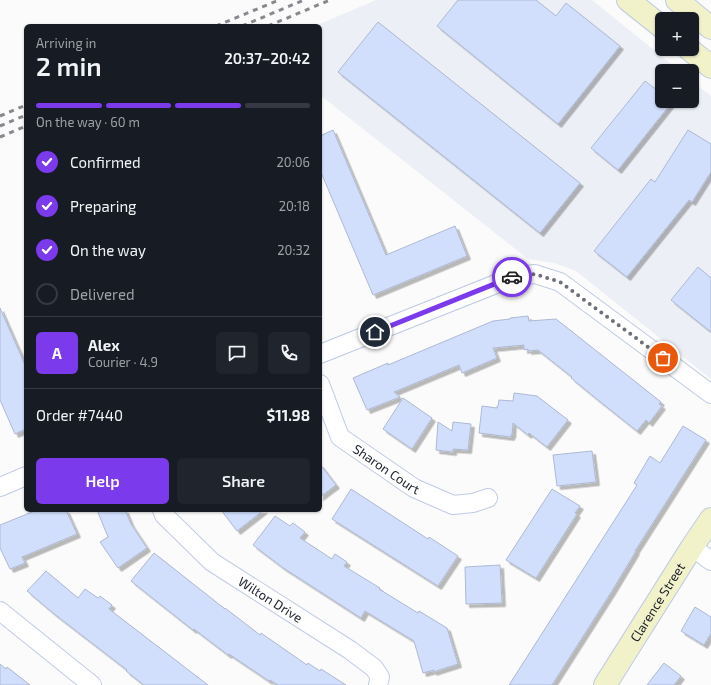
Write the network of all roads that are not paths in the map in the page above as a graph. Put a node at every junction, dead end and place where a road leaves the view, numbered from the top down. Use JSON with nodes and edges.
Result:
{"nodes":[{"id":1,"x":628,"y":0,"type":"edge"},
{"id":2,"x":677,"y":0,"type":"edge"},
{"id":3,"x":655,"y":21,"type":"edge"},
{"id":4,"x":711,"y":28,"type":"edge"},
{"id":5,"x":698,"y":56,"type":"edge"},
{"id":6,"x":711,"y":67,"type":"edge"},
{"id":7,"x":322,"y":353,"type":"edge"},
{"id":8,"x":322,"y":389,"type":"edge"},
{"id":9,"x":711,"y":394,"type":"edge"},
{"id":10,"x":24,"y":477,"type":"edge"},
{"id":11,"x":0,"y":487,"type":"edge"},
{"id":12,"x":488,"y":498,"type":"dead end"},
{"id":13,"x":163,"y":512,"type":"edge"},
{"id":14,"x":711,"y":519,"type":"edge"},
{"id":15,"x":692,"y":547,"type":"junction"},
{"id":16,"x":711,"y":561,"type":"edge"},
{"id":17,"x":0,"y":611,"type":"edge"},
{"id":18,"x":92,"y":685,"type":"edge"},
{"id":19,"x":378,"y":685,"type":"edge"},
{"id":20,"x":605,"y":685,"type":"edge"}],
"edges":[{"from":1,"to":3,"type":"street"},
{"from":2,"to":4,"type":"street"},
{"from":5,"to":6,"type":"street"},
{"from":7,"to":9,"type":"street"},
{"from":8,"to":12,"type":"street","name":"Sharon Court"},
{"from":10,"to":11,"type":"street"},
{"from":13,"to":19,"type":"street","name":"Wilton Drive"},
{"from":14,"to":15,"type":"street","name":"Clarence Street"},
{"from":15,"to":16,"type":"street"},
{"from":15,"to":20,"type":"street","name":"Clarence Street"},
{"from":17,"to":18,"type":"street"}]}
